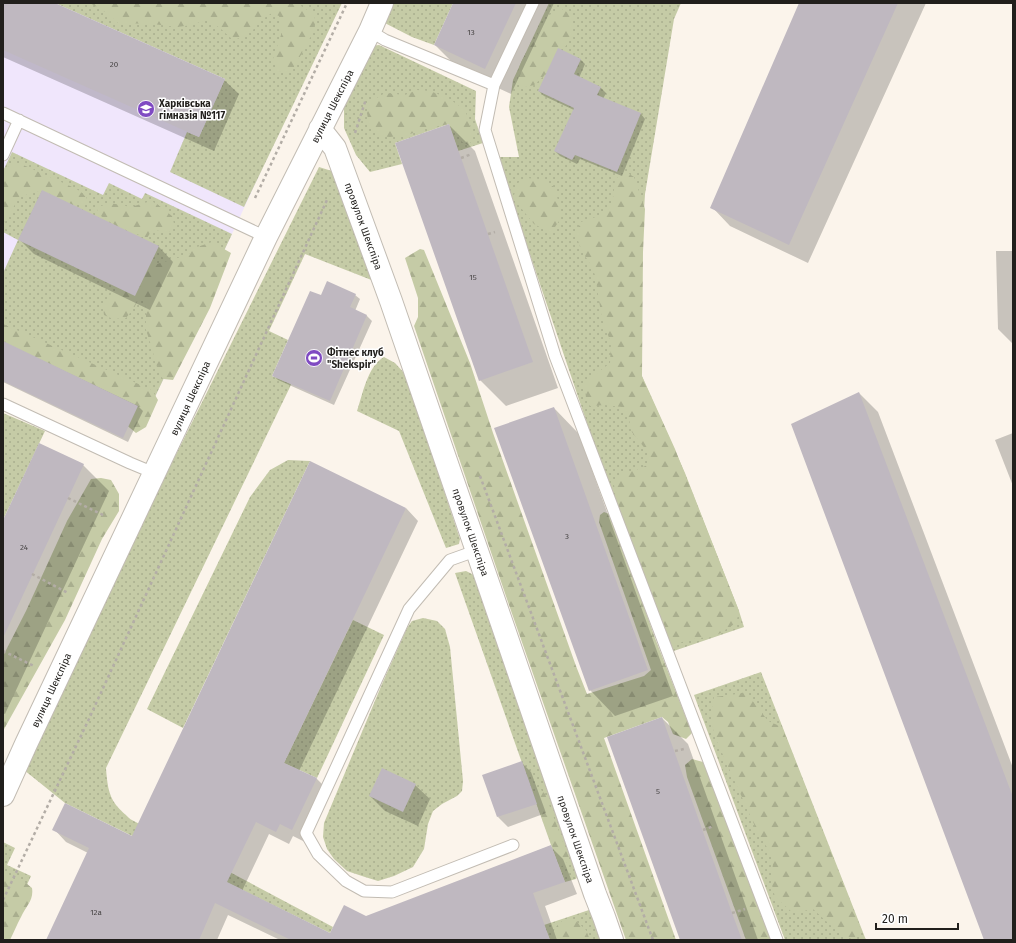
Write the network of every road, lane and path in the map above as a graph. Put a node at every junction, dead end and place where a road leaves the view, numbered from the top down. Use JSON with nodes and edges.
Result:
{"nodes":[{"id":1,"x":382,"y":3,"type":"edge"},
{"id":2,"x":533,"y":3,"type":"edge"},
{"id":3,"x":370,"y":31,"type":"junction"},
{"id":4,"x":494,"y":85,"type":"junction"},
{"id":5,"x":3,"y":113,"type":"edge"},
{"id":6,"x":19,"y":120,"type":"junction"},
{"id":7,"x":320,"y":129,"type":"junction"},
{"id":8,"x":3,"y":155,"type":"edge"},
{"id":9,"x":328,"y":199,"type":"dead end"},
{"id":10,"x":266,"y":237,"type":"junction"},
{"id":11,"x":3,"y":404,"type":"edge"},
{"id":12,"x":478,"y":471,"type":"dead end"},
{"id":13,"x":154,"y":473,"type":"junction"},
{"id":14,"x":68,"y":498,"type":"dead end"},
{"id":15,"x":104,"y":516,"type":"dead end"},
{"id":16,"x":478,"y":550,"type":"junction"},
{"id":17,"x":32,"y":574,"type":"dead end"},
{"id":18,"x":68,"y":593,"type":"dead end"},
{"id":19,"x":3,"y":651,"type":"edge"},
{"id":20,"x":34,"y":666,"type":"dead end"},
{"id":21,"x":3,"y":795,"type":"edge"},
{"id":22,"x":513,"y":845,"type":"dead end"},
{"id":23,"x":3,"y":900,"type":"edge"},
{"id":24,"x":612,"y":940,"type":"edge"},
{"id":25,"x":652,"y":940,"type":"edge"},
{"id":26,"x":777,"y":940,"type":"edge"}],
"edges":[{"from":1,"to":3,"type":"street","name":"вулиця Шекспіра"},
{"from":2,"to":4,"type":"lane"},
{"from":3,"to":4,"type":"lane"},
{"from":3,"to":7,"type":"street","name":"вулиця Шекспіра"},
{"from":4,"to":26,"type":"lane"},
{"from":5,"to":6,"type":"lane"},
{"from":6,"to":8,"type":"lane"},
{"from":6,"to":10,"type":"lane"},
{"from":7,"to":10,"type":"street","name":"вулиця Шекспіра"},
{"from":7,"to":16,"type":"street","name":"провулок Шекспіра"},
{"from":9,"to":23,"type":"path"},
{"from":10,"to":13,"type":"street","name":"вулиця Шекспіра"},
{"from":11,"to":13,"type":"lane"},
{"from":12,"to":25,"type":"path"},
{"from":13,"to":21,"type":"street","name":"вулиця Шекспіра"},
{"from":14,"to":15,"type":"path"},
{"from":16,"to":22,"type":"lane"},
{"from":16,"to":24,"type":"street","name":"провулок Шекспіра"},
{"from":17,"to":18,"type":"path"},
{"from":19,"to":20,"type":"path"}]}
